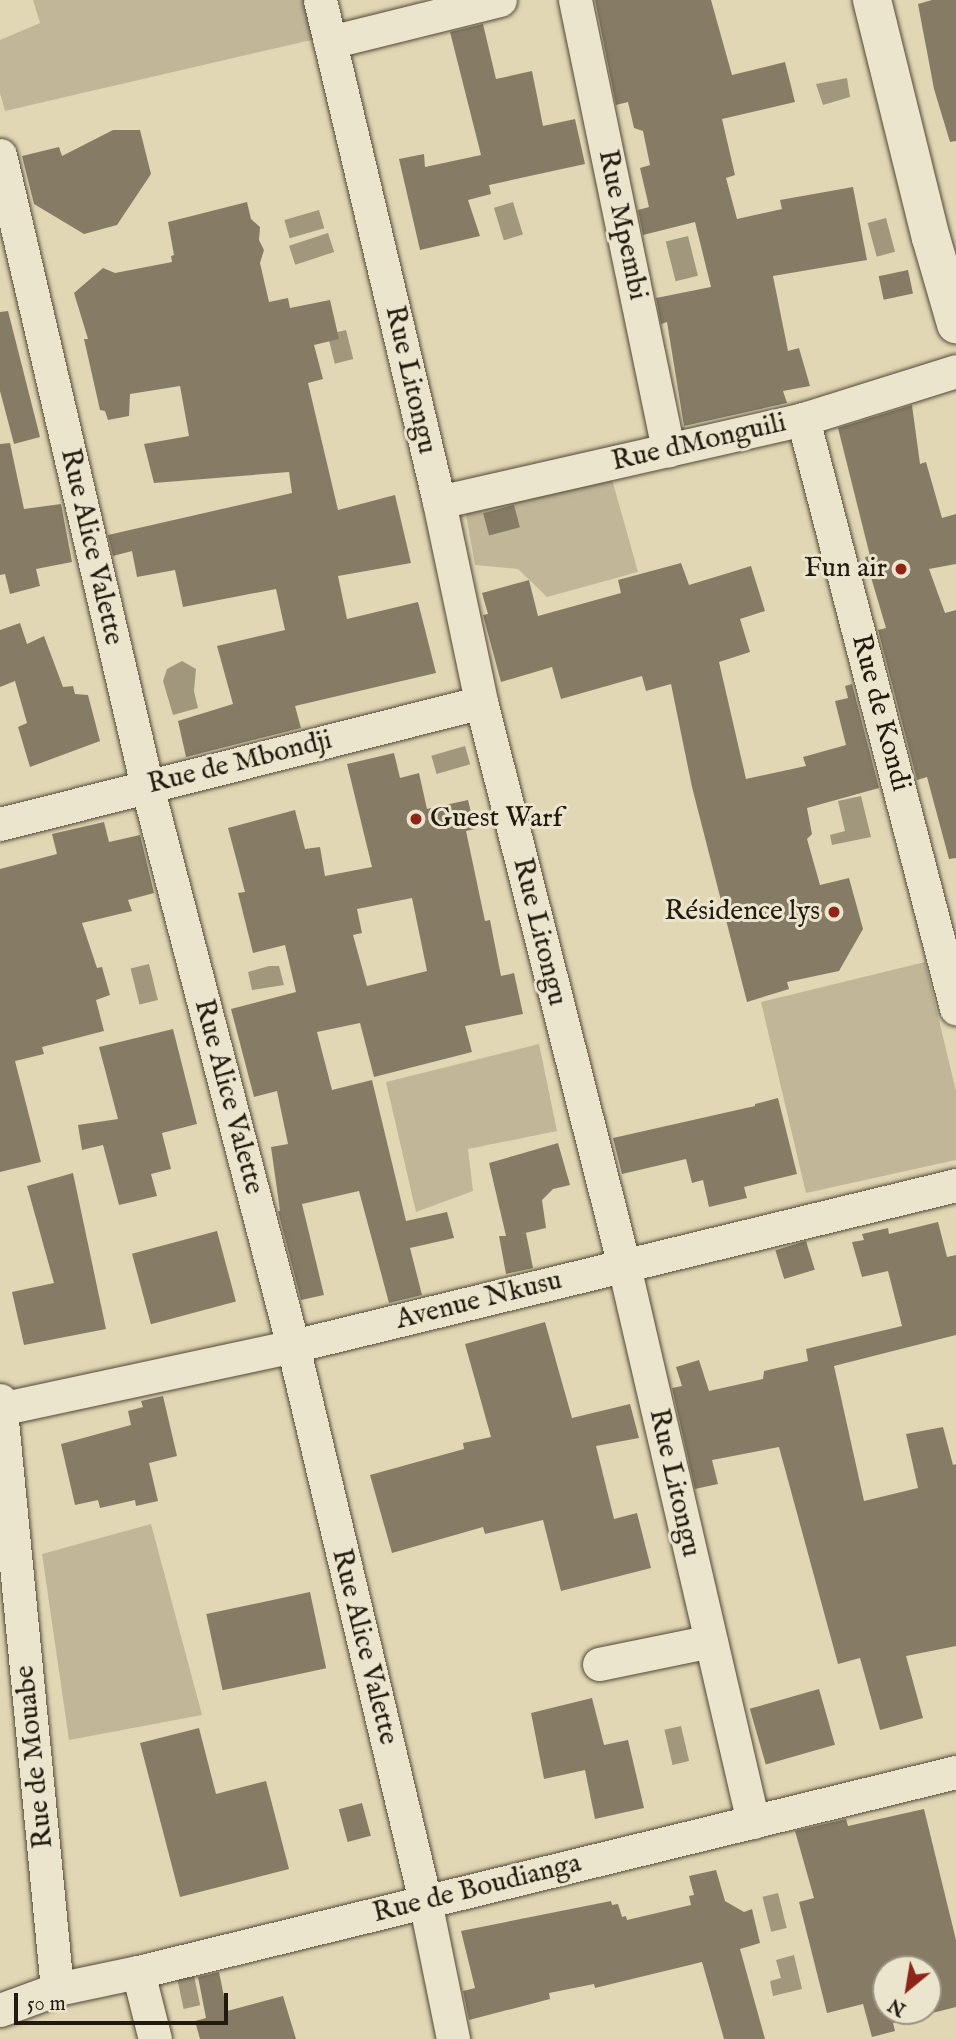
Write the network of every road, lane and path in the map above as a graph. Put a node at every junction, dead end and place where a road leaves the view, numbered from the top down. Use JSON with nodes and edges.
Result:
{"nodes":[{"id":1,"x":320,"y":0,"type":"edge"},
{"id":2,"x":500,"y":0,"type":"edge"},
{"id":3,"x":575,"y":0,"type":"edge"},
{"id":4,"x":872,"y":0,"type":"edge"},
{"id":5,"x":330,"y":42,"type":"junction"},
{"id":6,"x":0,"y":155,"type":"edge"},
{"id":7,"x":956,"y":324,"type":"edge"},
{"id":8,"x":956,"y":371,"type":"edge"},
{"id":9,"x":803,"y":419,"type":"junction"},
{"id":10,"x":668,"y":451,"type":"junction"},
{"id":11,"x":439,"y":502,"type":"junction"},
{"id":12,"x":481,"y":702,"type":"junction"},
{"id":13,"x":148,"y":786,"type":"junction"},
{"id":14,"x":0,"y":824,"type":"edge"},
{"id":15,"x":956,"y":1007,"type":"edge"},
{"id":16,"x":956,"y":1185,"type":"edge"},
{"id":17,"x":624,"y":1266,"type":"junction"},
{"id":18,"x":293,"y":1346,"type":"junction"},
{"id":19,"x":1,"y":1406,"type":"edge"},
{"id":20,"x":711,"y":1641,"type":"junction"},
{"id":21,"x":599,"y":1664,"type":"dead end"},
{"id":22,"x":956,"y":1772,"type":"edge"},
{"id":23,"x":753,"y":1822,"type":"junction"},
{"id":24,"x":425,"y":1901,"type":"junction"},
{"id":25,"x":138,"y":1972,"type":"junction"},
{"id":26,"x":57,"y":1989,"type":"junction"},
{"id":27,"x":0,"y":2010,"type":"edge"},
{"id":28,"x":155,"y":2039,"type":"edge"},
{"id":29,"x":453,"y":2039,"type":"edge"}],
"edges":[{"from":1,"to":5,"type":"street","name":"Rue Litongu"},
{"from":2,"to":5,"type":"street"},
{"from":3,"to":10,"type":"street","name":"Rue Mpembi"},
{"from":4,"to":7,"type":"street"},
{"from":5,"to":11,"type":"street","name":"Rue Litongu"},
{"from":6,"to":13,"type":"street","name":"Rue Alice Valette"},
{"from":8,"to":9,"type":"street","name":"Rue dMonguili"},
{"from":9,"to":10,"type":"street","name":"Rue dMonguili"},
{"from":9,"to":15,"type":"street","name":"Rue de Kondi"},
{"from":10,"to":11,"type":"street","name":"Rue dMonguili"},
{"from":11,"to":12,"type":"street","name":"Rue Litongu"},
{"from":12,"to":13,"type":"street","name":"Rue de Mbondji"},
{"from":12,"to":17,"type":"street","name":"Rue Litongu"},
{"from":13,"to":14,"type":"street","name":"Rue de Mbondji"},
{"from":13,"to":18,"type":"street","name":"Rue Alice Valette"},
{"from":16,"to":17,"type":"street","name":"Avenue Nkusu"},
{"from":17,"to":18,"type":"street","name":"Avenue Nkusu"},
{"from":17,"to":20,"type":"street","name":"Rue Litongu"},
{"from":18,"to":19,"type":"street","name":"Avenue Nkusu"},
{"from":18,"to":24,"type":"street","name":"Rue Alice Valette"},
{"from":19,"to":26,"type":"street","name":"Rue de Mouabe"},
{"from":20,"to":21,"type":"street"},
{"from":20,"to":23,"type":"street","name":"Rue Litongu"},
{"from":22,"to":23,"type":"street","name":"Rue de Boudianga"},
{"from":23,"to":24,"type":"street","name":"Rue de Boudianga"},
{"from":24,"to":25,"type":"street","name":"Rue de Boudianga"},
{"from":24,"to":29,"type":"street","name":"Rue Alice Valette"},
{"from":25,"to":26,"type":"street","name":"Rue de Boudianga"},
{"from":25,"to":28,"type":"street"},
{"from":26,"to":27,"type":"street","name":"Rue de Boudianga"}]}
